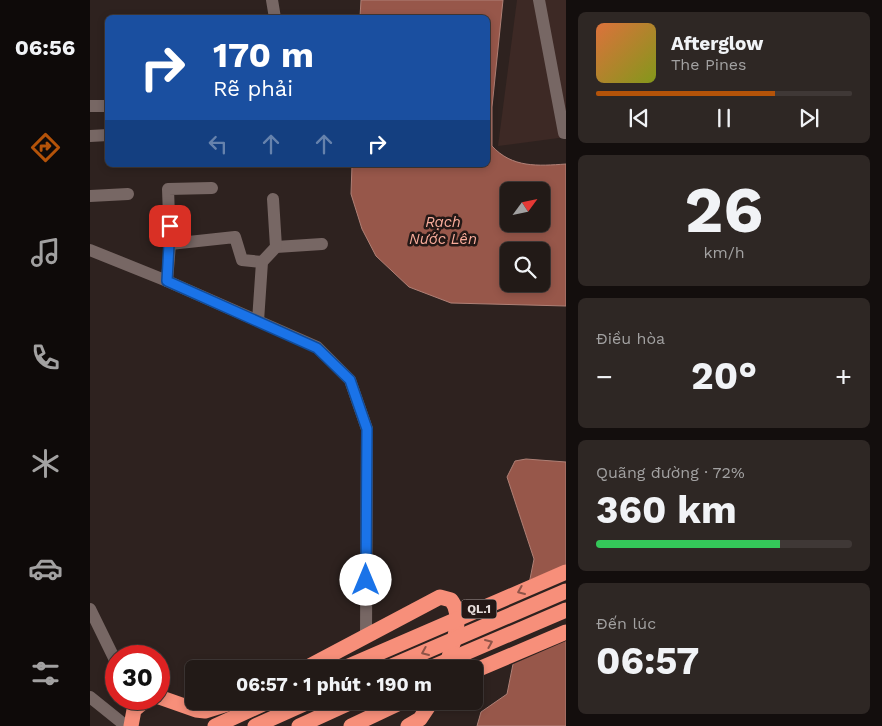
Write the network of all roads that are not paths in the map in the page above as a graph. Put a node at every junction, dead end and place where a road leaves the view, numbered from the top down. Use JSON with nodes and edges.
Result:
{"nodes":[{"id":1,"x":272,"y":0,"type":"edge"},
{"id":2,"x":539,"y":0,"type":"edge"},
{"id":3,"x":274,"y":15,"type":"edge"},
{"id":4,"x":90,"y":106,"type":"edge"},
{"id":5,"x":105,"y":106,"type":"edge"},
{"id":6,"x":566,"y":133,"type":"edge"},
{"id":7,"x":105,"y":135,"type":"edge"},
{"id":8,"x":90,"y":136,"type":"edge"},
{"id":9,"x":212,"y":188,"type":"dead end"},
{"id":10,"x":128,"y":194,"type":"dead end"},
{"id":11,"x":90,"y":196,"type":"edge"},
{"id":12,"x":273,"y":199,"type":"dead end"},
{"id":13,"x":170,"y":244,"type":"junction"},
{"id":14,"x":322,"y":244,"type":"dead end"},
{"id":15,"x":276,"y":247,"type":"junction"},
{"id":16,"x":90,"y":250,"type":"edge"},
{"id":17,"x":262,"y":262,"type":"junction"},
{"id":18,"x":167,"y":281,"type":"junction"},
{"id":19,"x":258,"y":321,"type":"junction"},
{"id":20,"x":566,"y":572,"type":"edge"},
{"id":21,"x":566,"y":591,"type":"edge"},
{"id":22,"x":90,"y":609,"type":"edge"},
{"id":23,"x":566,"y":610,"type":"edge"},
{"id":24,"x":566,"y":632,"type":"edge"},
{"id":25,"x":366,"y":637,"type":"junction"},
{"id":26,"x":108,"y":645,"type":"edge"},
{"id":27,"x":321,"y":660,"type":"edge"},
{"id":28,"x":362,"y":660,"type":"edge"},
{"id":29,"x":405,"y":660,"type":"edge"},
{"id":30,"x":447,"y":660,"type":"edge"},
{"id":31,"x":449,"y":660,"type":"edge"},
{"id":32,"x":483,"y":667,"type":"edge"},
{"id":33,"x":90,"y":697,"type":"edge"},
{"id":34,"x":170,"y":700,"type":"edge"},
{"id":35,"x":185,"y":704,"type":"edge"},
{"id":36,"x":134,"y":710,"type":"edge"},
{"id":37,"x":250,"y":710,"type":"edge"},
{"id":38,"x":291,"y":710,"type":"edge"},
{"id":39,"x":334,"y":710,"type":"edge"},
{"id":40,"x":385,"y":710,"type":"edge"},
{"id":41,"x":426,"y":710,"type":"edge"},
{"id":42,"x":126,"y":726,"type":"edge"},
{"id":43,"x":131,"y":726,"type":"edge"},
{"id":44,"x":215,"y":726,"type":"edge"},
{"id":45,"x":256,"y":726,"type":"edge"},
{"id":46,"x":299,"y":726,"type":"edge"},
{"id":47,"x":351,"y":726,"type":"edge"},
{"id":48,"x":408,"y":726,"type":"edge"}],
"edges":[{"from":1,"to":3,"type":"street"},
{"from":2,"to":6,"type":"street"},
{"from":4,"to":5,"type":"street"},
{"from":7,"to":8,"type":"street"},
{"from":9,"to":13,"type":"street"},
{"from":10,"to":11,"type":"street"},
{"from":12,"to":15,"type":"street"},
{"from":13,"to":17,"type":"street"},
{"from":13,"to":18,"type":"street"},
{"from":14,"to":15,"type":"street"},
{"from":15,"to":17,"type":"street"},
{"from":16,"to":18,"type":"street"},
{"from":17,"to":19,"type":"street"},
{"from":18,"to":19,"type":"street"},
{"from":19,"to":25,"type":"street"},
{"from":20,"to":28,"type":"highway","number":"QL.1","one_way":true},
{"from":21,"to":29,"type":"highway","number":"QL.1","one_way":true},
{"from":22,"to":26,"type":"street"},
{"from":31,"to":23,"type":"highway","number":"QL.1","one_way":true},
{"from":24,"to":32,"type":"highway"},
{"from":25,"to":27,"type":"highway"},
{"from":25,"to":30,"type":"highway"},
{"from":33,"to":42,"type":"street"},
{"from":34,"to":35,"type":"highway"},
{"from":36,"to":43,"type":"highway"},
{"from":37,"to":44,"type":"highway"},
{"from":38,"to":45,"type":"highway"},
{"from":39,"to":46,"type":"highway"},
{"from":40,"to":47,"type":"highway"},
{"from":41,"to":48,"type":"highway"}]}
